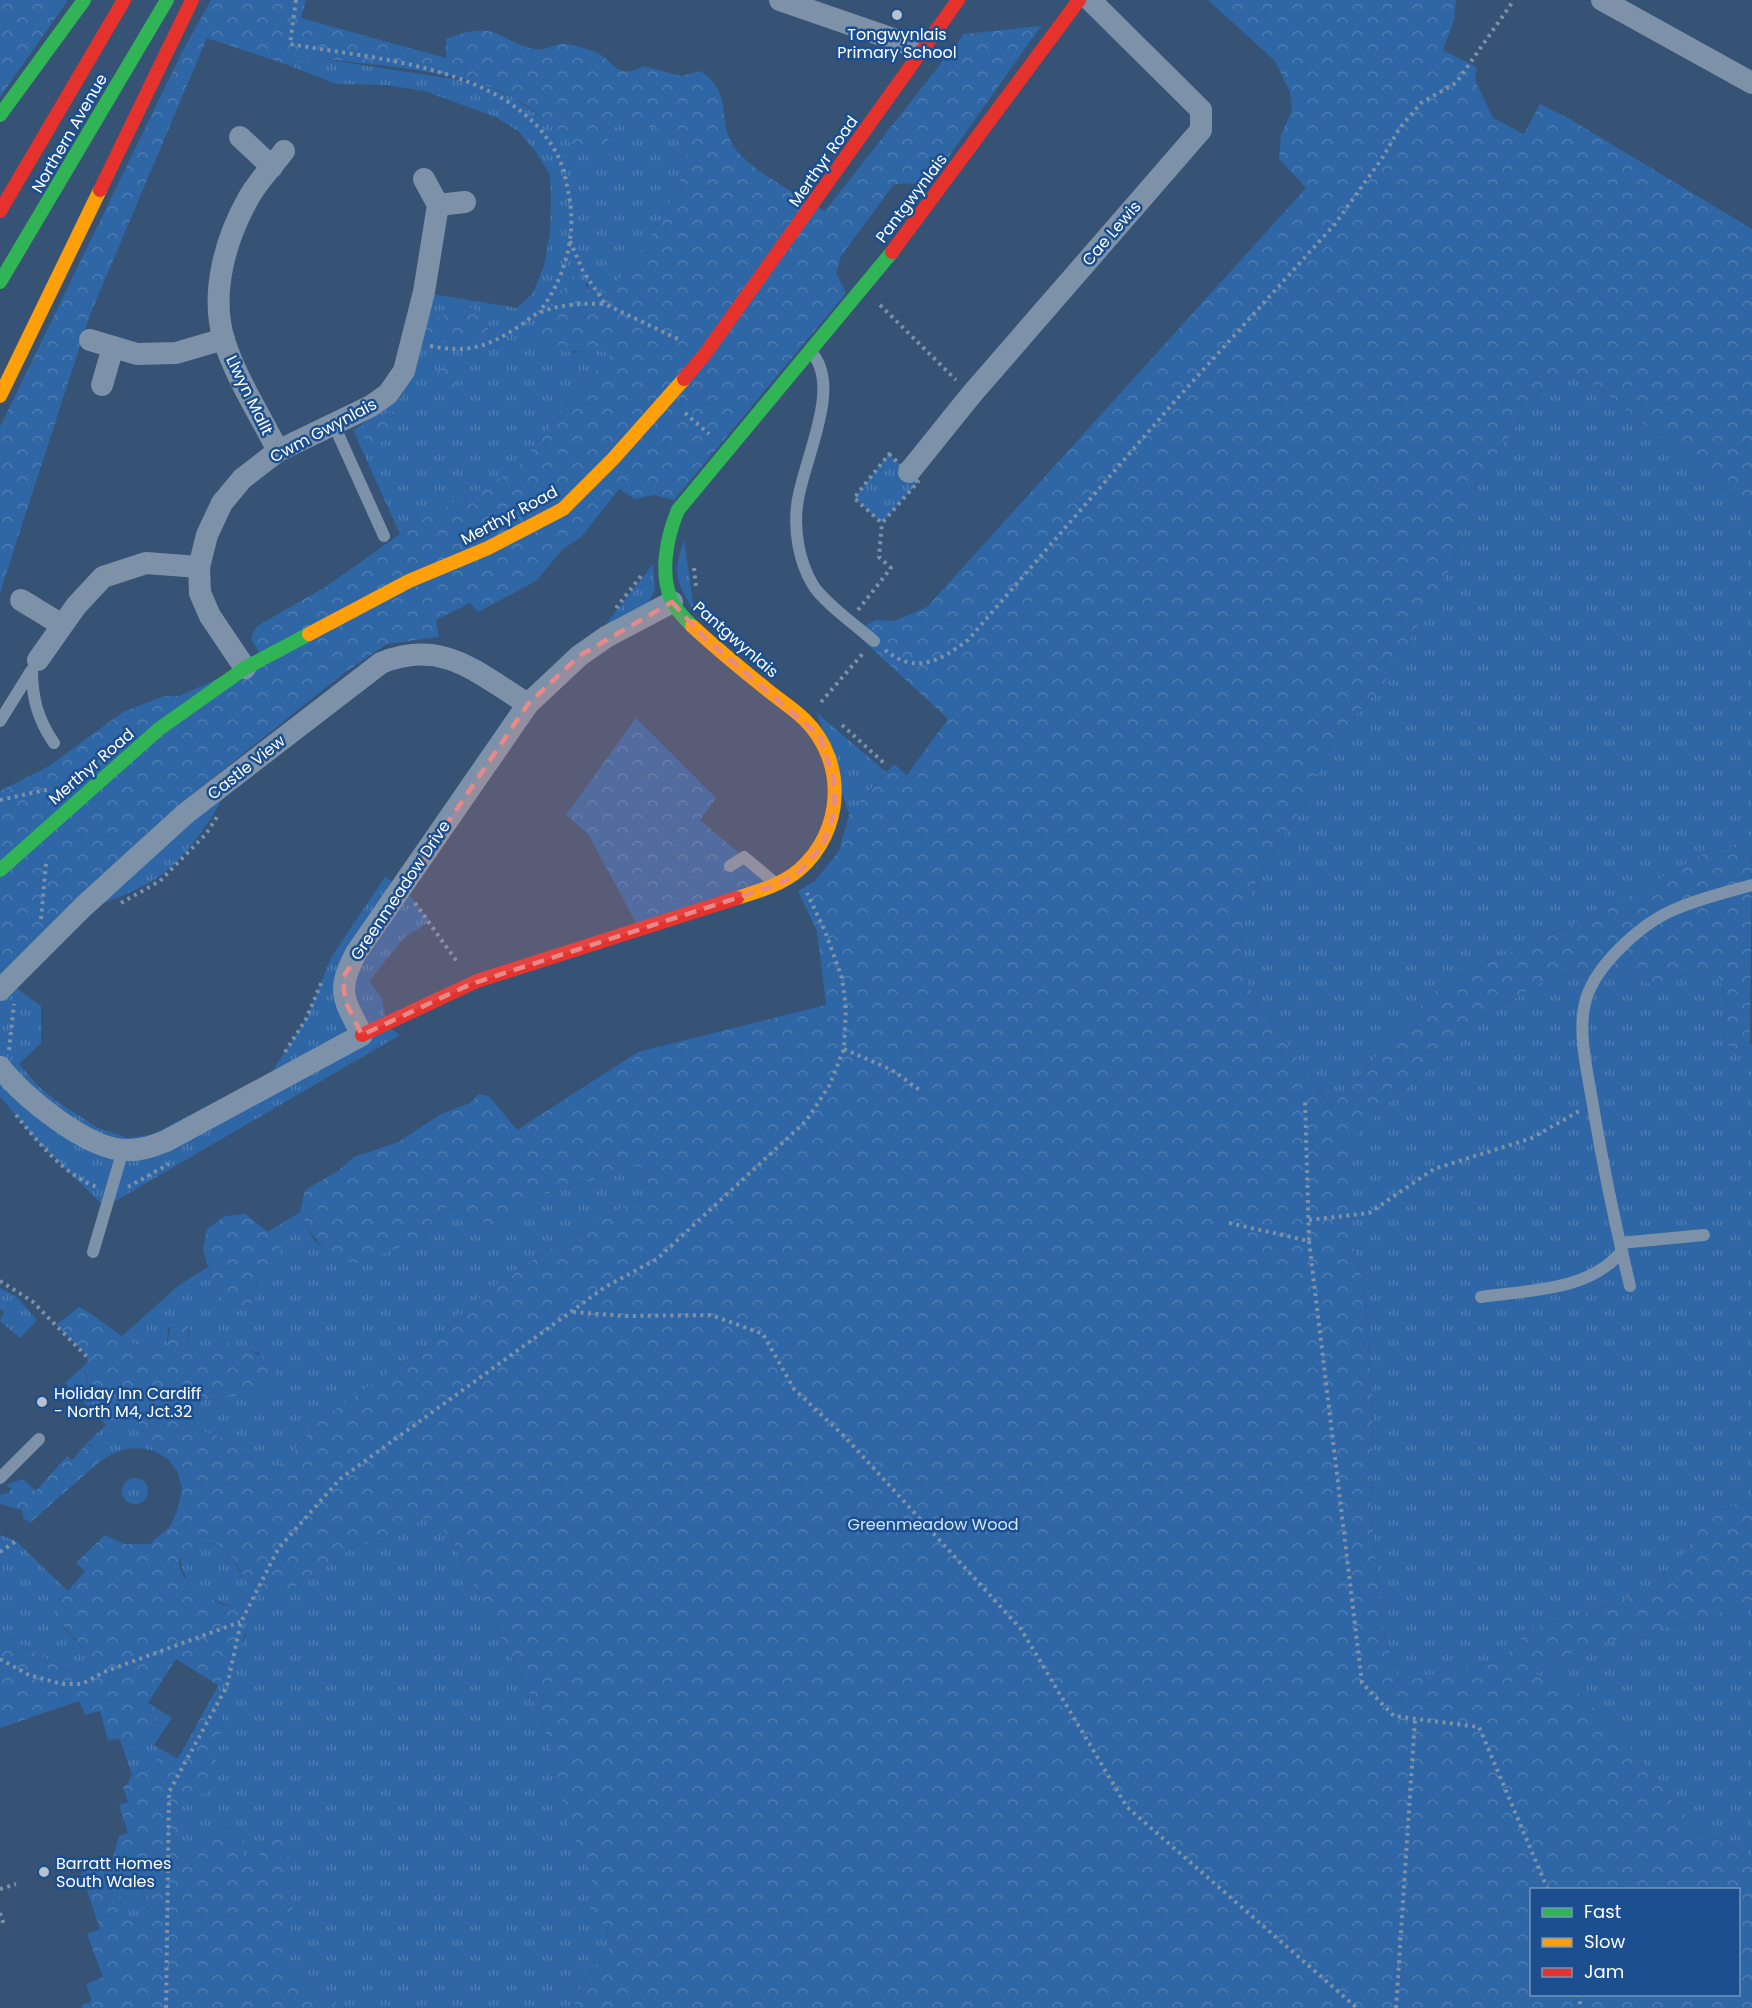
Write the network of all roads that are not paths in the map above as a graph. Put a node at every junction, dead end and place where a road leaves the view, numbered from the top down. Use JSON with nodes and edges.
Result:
{"nodes":[{"id":1,"x":84,"y":0,"type":"edge"},
{"id":2,"x":124,"y":0,"type":"edge"},
{"id":3,"x":167,"y":0,"type":"edge"},
{"id":4,"x":192,"y":0,"type":"edge"},
{"id":5,"x":780,"y":0,"type":"edge"},
{"id":6,"x":958,"y":0,"type":"edge"},
{"id":7,"x":1079,"y":0,"type":"edge"},
{"id":8,"x":1090,"y":0,"type":"edge"},
{"id":9,"x":1602,"y":0,"type":"edge"},
{"id":10,"x":922,"y":49,"type":"junction"},
{"id":11,"x":1752,"y":83,"type":"edge"},
{"id":12,"x":0,"y":115,"type":"edge"},
{"id":13,"x":240,"y":137,"type":"dead end"},
{"id":14,"x":424,"y":179,"type":"dead end"},
{"id":15,"x":465,"y":202,"type":"dead end"},
{"id":16,"x":438,"y":205,"type":"junction"},
{"id":17,"x":0,"y":211,"type":"edge"},
{"id":18,"x":0,"y":282,"type":"edge"},
{"id":19,"x":224,"y":339,"type":"junction"},
{"id":20,"x":90,"y":340,"type":"dead end"},
{"id":21,"x":113,"y":347,"type":"junction"},
{"id":22,"x":810,"y":351,"type":"junction"},
{"id":23,"x":102,"y":385,"type":"dead end"},
{"id":24,"x":0,"y":396,"type":"edge"},
{"id":25,"x":333,"y":423,"type":"junction"},
{"id":26,"x":278,"y":452,"type":"junction"},
{"id":27,"x":909,"y":472,"type":"road end"},
{"id":28,"x":384,"y":536,"type":"dead end"},
{"id":29,"x":199,"y":567,"type":"junction"},
{"id":30,"x":21,"y":600,"type":"dead end"},
{"id":31,"x":672,"y":602,"type":"junction"},
{"id":32,"x":62,"y":625,"type":"junction"},
{"id":33,"x":874,"y":641,"type":"road end"},
{"id":34,"x":35,"y":665,"type":"junction"},
{"id":35,"x":245,"y":668,"type":"junction"},
{"id":36,"x":528,"y":704,"type":"junction"},
{"id":37,"x":0,"y":721,"type":"edge"},
{"id":38,"x":54,"y":743,"type":"dead end"},
{"id":39,"x":730,"y":866,"type":"dead end"},
{"id":40,"x":0,"y":870,"type":"edge"},
{"id":41,"x":777,"y":885,"type":"junction"},
{"id":42,"x":1752,"y":885,"type":"edge"},
{"id":43,"x":0,"y":990,"type":"edge"},
{"id":44,"x":362,"y":1035,"type":"junction"},
{"id":45,"x":3,"y":1071,"type":"edge"},
{"id":46,"x":123,"y":1150,"type":"junction"},
{"id":47,"x":1704,"y":1235,"type":"dead end"},
{"id":48,"x":1621,"y":1247,"type":"junction"},
{"id":49,"x":93,"y":1252,"type":"dead end"},
{"id":50,"x":1630,"y":1286,"type":"dead end"},
{"id":51,"x":1481,"y":1297,"type":"dead end"},
{"id":52,"x":39,"y":1439,"type":"dead end"},
{"id":53,"x":0,"y":1478,"type":"edge"}],
"edges":[{"from":1,"to":12,"type":"main road"},
{"from":2,"to":17,"type":"main road","name":"Northern Avenue"},
{"from":3,"to":18,"type":"main road","name":"Northern Avenue"},
{"from":4,"to":24,"type":"main road"},
{"from":5,"to":10,"type":"street"},
{"from":6,"to":10,"type":"main road","name":"Merthyr Road"},
{"from":7,"to":22,"type":"main road","name":"Pantgwynlais"},
{"from":8,"to":27,"type":"street","name":"Cae Lewis"},
{"from":9,"to":11,"type":"street"},
{"from":10,"to":35,"type":"main road","name":"Merthyr Road"},
{"from":13,"to":19,"type":"street","name":"Llwyn Mallt"},
{"from":14,"to":16,"type":"street"},
{"from":15,"to":16,"type":"street"},
{"from":16,"to":25,"type":"street","name":"Cwm Gwynlais"},
{"from":19,"to":21,"type":"street","name":"Llwyn Mallt"},
{"from":19,"to":26,"type":"street","name":"Llwyn Mallt"},
{"from":20,"to":21,"type":"street","name":"Llwyn Mallt"},
{"from":21,"to":23,"type":"street"},
{"from":22,"to":31,"type":"main road","name":"Pantgwynlais"},
{"from":22,"to":33,"type":"lane"},
{"from":25,"to":26,"type":"street","name":"Cwm Gwynlais"},
{"from":25,"to":28,"type":"lane"},
{"from":26,"to":29,"type":"street","name":"Cwm Gwynlais"},
{"from":29,"to":32,"type":"street"},
{"from":29,"to":35,"type":"street","name":"Cwm Gwynlais"},
{"from":30,"to":32,"type":"street"},
{"from":31,"to":36,"type":"street","name":"Greenmeadow Drive"},
{"from":31,"to":41,"type":"main road","name":"Pantgwynlais"},
{"from":32,"to":34,"type":"street"},
{"from":34,"to":37,"type":"lane"},
{"from":34,"to":38,"type":"lane"},
{"from":35,"to":40,"type":"main road","name":"Merthyr Road"},
{"from":36,"to":43,"type":"street","name":"Castle View"},
{"from":36,"to":44,"type":"street","name":"Greenmeadow Drive"},
{"from":39,"to":41,"type":"lane"},
{"from":41,"to":44,"type":"main road","name":"Pantgwynlais"},
{"from":42,"to":48,"type":"lane"},
{"from":44,"to":46,"type":"street"},
{"from":45,"to":46,"type":"street"},
{"from":46,"to":49,"type":"lane"},
{"from":47,"to":48,"type":"lane"},
{"from":48,"to":50,"type":"lane"},
{"from":48,"to":51,"type":"lane"},
{"from":52,"to":53,"type":"lane"}]}
